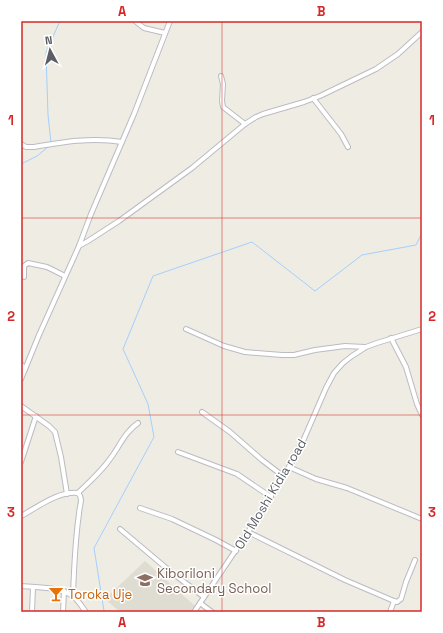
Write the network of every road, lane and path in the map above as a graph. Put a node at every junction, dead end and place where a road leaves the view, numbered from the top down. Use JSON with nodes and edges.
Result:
{"nodes":[{"id":1,"x":135,"y":21,"type":"edge"},
{"id":2,"x":170,"y":21,"type":"edge"},
{"id":3,"x":422,"y":32,"type":"edge"},
{"id":4,"x":165,"y":33,"type":"junction"},
{"id":5,"x":220,"y":76,"type":"dead end"},
{"id":6,"x":313,"y":98,"type":"junction"},
{"id":7,"x":245,"y":124,"type":"junction"},
{"id":8,"x":122,"y":142,"type":"junction"},
{"id":9,"x":21,"y":144,"type":"edge"},
{"id":10,"x":26,"y":147,"type":"junction"},
{"id":11,"x":348,"y":147,"type":"dead end"},
{"id":12,"x":21,"y":149,"type":"edge"},
{"id":13,"x":78,"y":246,"type":"junction"},
{"id":14,"x":65,"y":276,"type":"junction"},
{"id":15,"x":24,"y":277,"type":"dead end"},
{"id":16,"x":186,"y":329,"type":"dead end"},
{"id":17,"x":421,"y":331,"type":"edge"},
{"id":18,"x":391,"y":338,"type":"junction"},
{"id":19,"x":366,"y":348,"type":"junction"},
{"id":20,"x":21,"y":364,"type":"edge"},
{"id":21,"x":25,"y":369,"type":"junction"},
{"id":22,"x":21,"y":379,"type":"edge"},
{"id":23,"x":21,"y":406,"type":"edge"},
{"id":24,"x":202,"y":412,"type":"dead end"},
{"id":25,"x":422,"y":415,"type":"edge"},
{"id":26,"x":36,"y":416,"type":"junction"},
{"id":27,"x":138,"y":423,"type":"dead end"},
{"id":28,"x":178,"y":452,"type":"dead end"},
{"id":29,"x":21,"y":462,"type":"edge"},
{"id":30,"x":289,"y":467,"type":"junction"},
{"id":31,"x":283,"y":476,"type":"junction"},
{"id":32,"x":78,"y":493,"type":"junction"},
{"id":33,"x":67,"y":494,"type":"junction"},
{"id":34,"x":270,"y":496,"type":"junction"},
{"id":35,"x":140,"y":508,"type":"dead end"},
{"id":36,"x":21,"y":516,"type":"edge"},
{"id":37,"x":422,"y":519,"type":"edge"},
{"id":38,"x":120,"y":529,"type":"dead end"},
{"id":39,"x":248,"y":532,"type":"junction"},
{"id":40,"x":236,"y":551,"type":"junction"},
{"id":41,"x":415,"y":560,"type":"dead end"},
{"id":42,"x":21,"y":586,"type":"edge"},
{"id":43,"x":33,"y":587,"type":"junction"},
{"id":44,"x":64,"y":591,"type":"junction"},
{"id":45,"x":73,"y":595,"type":"junction"},
{"id":46,"x":204,"y":597,"type":"junction"},
{"id":47,"x":394,"y":601,"type":"junction"},
{"id":48,"x":200,"y":603,"type":"junction"},
{"id":49,"x":32,"y":612,"type":"edge"},
{"id":50,"x":63,"y":612,"type":"edge"},
{"id":51,"x":86,"y":612,"type":"edge"},
{"id":52,"x":194,"y":612,"type":"edge"},
{"id":53,"x":212,"y":612,"type":"edge"},
{"id":54,"x":390,"y":612,"type":"edge"}],
"edges":[{"from":1,"to":4,"type":"street"},
{"from":2,"to":4,"type":"street"},
{"from":3,"to":6,"type":"street"},
{"from":4,"to":8,"type":"street"},
{"from":5,"to":7,"type":"street"},
{"from":6,"to":7,"type":"street"},
{"from":6,"to":11,"type":"street"},
{"from":7,"to":13,"type":"street"},
{"from":8,"to":10,"type":"street"},
{"from":8,"to":13,"type":"street"},
{"from":9,"to":10,"type":"street"},
{"from":10,"to":12,"type":"street"},
{"from":13,"to":14,"type":"street"},
{"from":14,"to":15,"type":"street"},
{"from":14,"to":21,"type":"street"},
{"from":16,"to":19,"type":"street"},
{"from":17,"to":18,"type":"street","name":"Old Moshi Kidia road"},
{"from":18,"to":19,"type":"street","name":"Old Moshi Kidia road"},
{"from":18,"to":25,"type":"street"},
{"from":19,"to":30,"type":"street","name":"Old Moshi Kidia road"},
{"from":20,"to":21,"type":"street"},
{"from":21,"to":22,"type":"street"},
{"from":23,"to":26,"type":"street"},
{"from":24,"to":31,"type":"street"},
{"from":26,"to":29,"type":"street"},
{"from":26,"to":33,"type":"street"},
{"from":27,"to":32,"type":"street"},
{"from":28,"to":34,"type":"street"},
{"from":30,"to":31,"type":"street","name":"Old Moshi Kidia road"},
{"from":30,"to":37,"type":"street"},
{"from":31,"to":34,"type":"street","name":"Old Moshi Kidia road"},
{"from":32,"to":33,"type":"street"},
{"from":32,"to":45,"type":"street"},
{"from":33,"to":36,"type":"street"},
{"from":34,"to":39,"type":"street","name":"Old Moshi Kidia road"},
{"from":35,"to":40,"type":"street"},
{"from":38,"to":46,"type":"street"},
{"from":39,"to":40,"type":"street","name":"Old Moshi Kidia road"},
{"from":39,"to":47,"type":"street"},
{"from":40,"to":46,"type":"street","name":"Old Moshi Kidia road"},
{"from":41,"to":47,"type":"street"},
{"from":42,"to":43,"type":"street"},
{"from":43,"to":44,"type":"street"},
{"from":43,"to":49,"type":"street"},
{"from":44,"to":45,"type":"street"},
{"from":44,"to":50,"type":"street"},
{"from":45,"to":51,"type":"street"},
{"from":46,"to":48,"type":"street","name":"Old Moshi Kidia road"},
{"from":47,"to":54,"type":"street"},
{"from":48,"to":52,"type":"street","name":"Old Moshi Kidia road"},
{"from":48,"to":53,"type":"street"}]}
